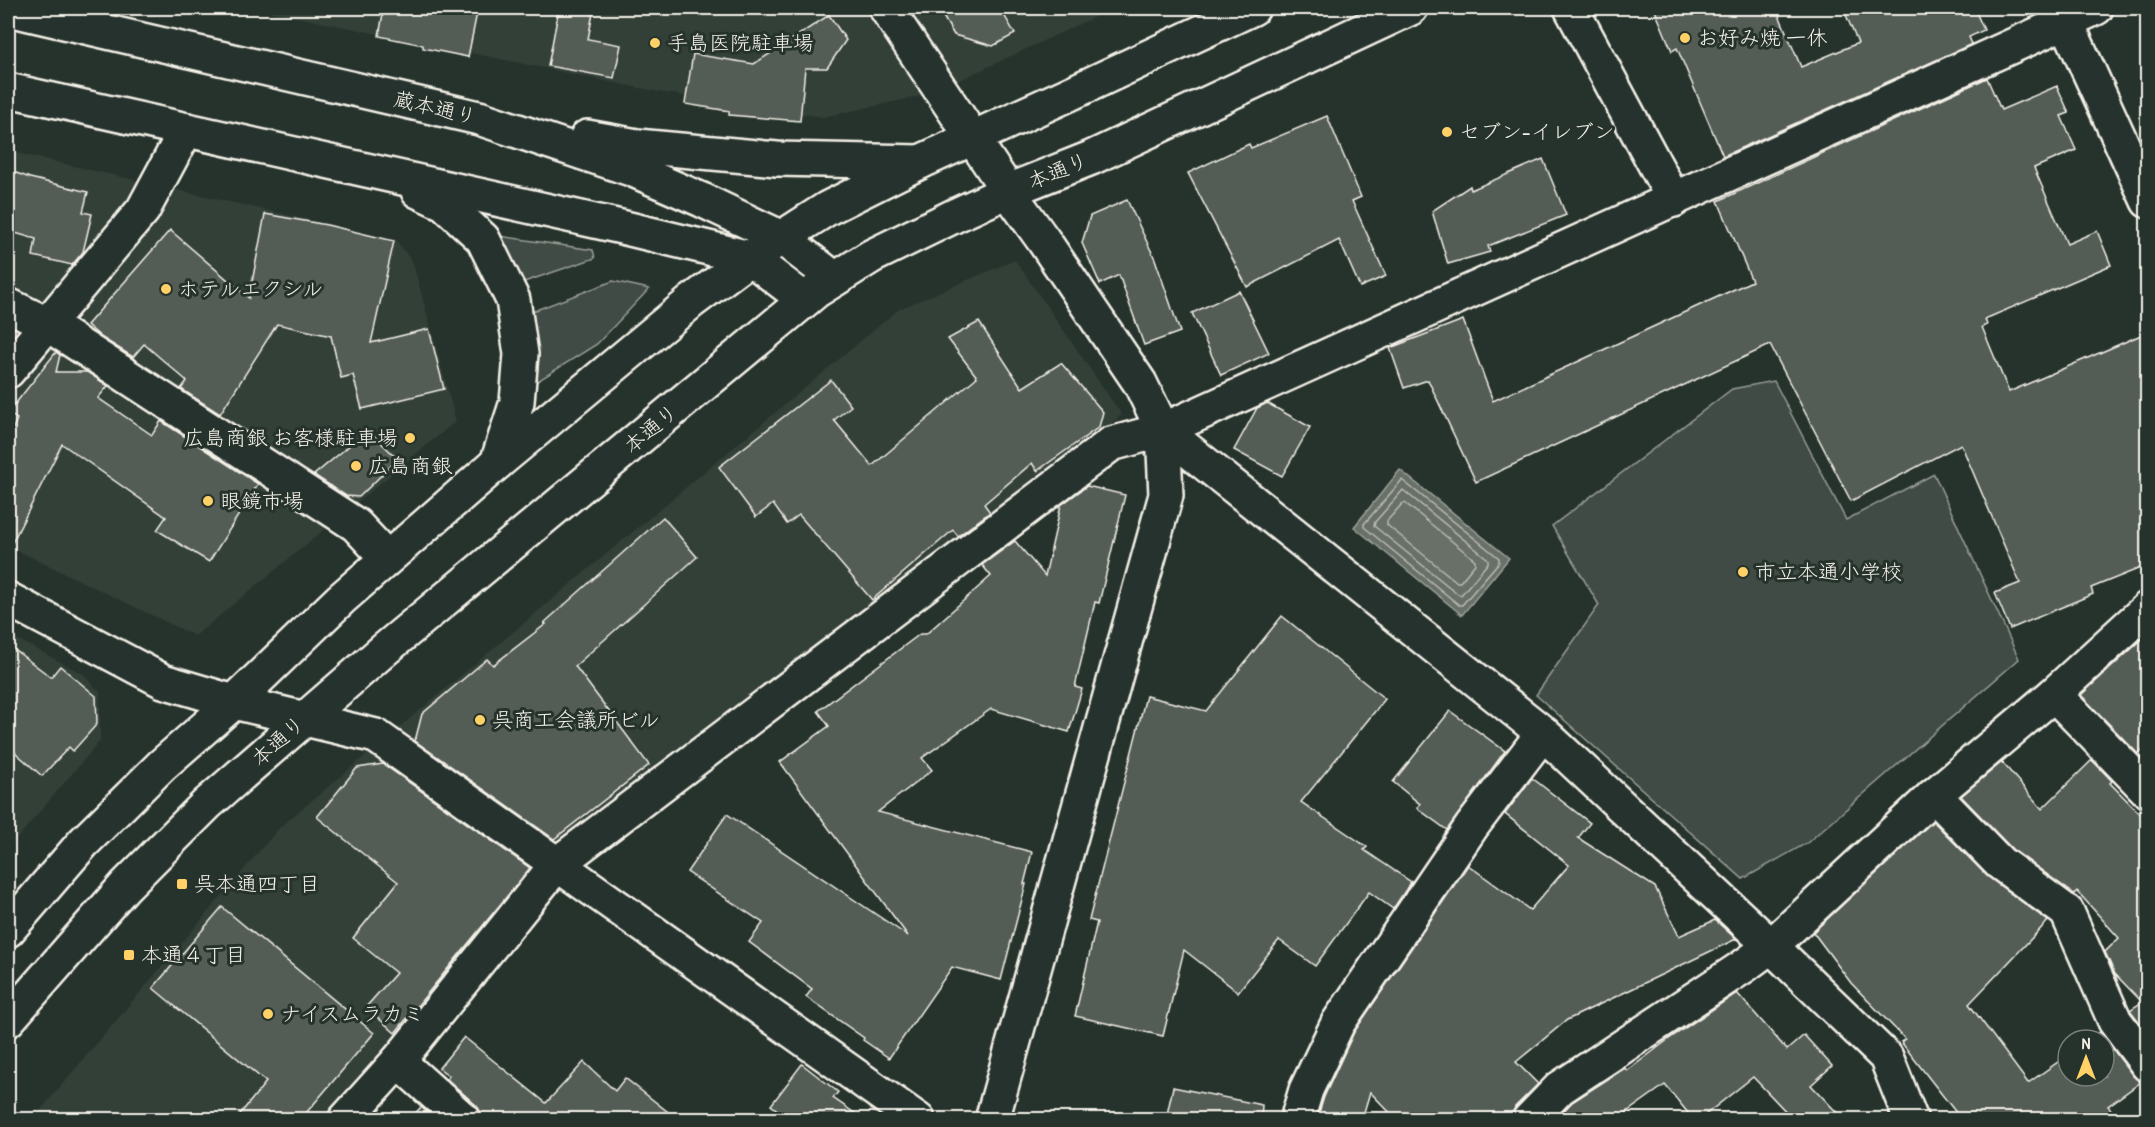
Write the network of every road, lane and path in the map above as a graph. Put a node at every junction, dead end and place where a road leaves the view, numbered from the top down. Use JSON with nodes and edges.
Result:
{"nodes":[{"id":1,"x":886,"y":8,"type":"edge"},
{"id":2,"x":1253,"y":8,"type":"edge"},
{"id":3,"x":1411,"y":8,"type":"edge"},
{"id":4,"x":1571,"y":8,"type":"edge"},
{"id":5,"x":2096,"y":8,"type":"edge"},
{"id":6,"x":8,"y":9,"type":"edge"},
{"id":7,"x":2063,"y":14,"type":"edge"},
{"id":8,"x":98,"y":19,"type":"edge"},
{"id":9,"x":8,"y":90,"type":"edge"},
{"id":10,"x":479,"y":118,"type":"junction"},
{"id":11,"x":186,"y":130,"type":"junction"},
{"id":12,"x":974,"y":139,"type":"junction"},
{"id":13,"x":920,"y":162,"type":"junction"},
{"id":14,"x":370,"y":171,"type":"junction"},
{"id":15,"x":1008,"y":191,"type":"junction"},
{"id":16,"x":1674,"y":200,"type":"junction"},
{"id":17,"x":2148,"y":201,"type":"edge"},
{"id":18,"x":782,"y":238,"type":"junction"},
{"id":19,"x":750,"y":258,"type":"junction"},
{"id":20,"x":835,"y":279,"type":"junction"},
{"id":21,"x":805,"y":300,"type":"junction"},
{"id":22,"x":8,"y":305,"type":"edge"},
{"id":23,"x":47,"y":324,"type":"junction"},
{"id":24,"x":8,"y":371,"type":"edge"},
{"id":25,"x":1163,"y":430,"type":"junction"},
{"id":26,"x":497,"y":462,"type":"junction"},
{"id":27,"x":387,"y":558,"type":"junction"},
{"id":28,"x":8,"y":599,"type":"edge"},
{"id":29,"x":2148,"y":608,"type":"edge"},
{"id":30,"x":2054,"y":694,"type":"junction"},
{"id":31,"x":234,"y":702,"type":"junction"},
{"id":32,"x":304,"y":718,"type":"junction"},
{"id":33,"x":1543,"y":733,"type":"junction"},
{"id":34,"x":2148,"y":791,"type":"edge"},
{"id":35,"x":1934,"y":795,"type":"junction"},
{"id":36,"x":556,"y":864,"type":"junction"},
{"id":37,"x":8,"y":930,"type":"edge"},
{"id":38,"x":1771,"y":946,"type":"junction"},
{"id":39,"x":8,"y":1020,"type":"edge"},
{"id":40,"x":398,"y":1060,"type":"junction"},
{"id":41,"x":2148,"y":1065,"type":"edge"},
{"id":42,"x":345,"y":1119,"type":"edge"},
{"id":43,"x":464,"y":1119,"type":"edge"},
{"id":44,"x":918,"y":1119,"type":"edge"},
{"id":45,"x":992,"y":1119,"type":"edge"},
{"id":46,"x":1298,"y":1119,"type":"edge"},
{"id":47,"x":1529,"y":1119,"type":"edge"},
{"id":48,"x":1911,"y":1119,"type":"edge"}],
"edges":[{"from":1,"to":12,"type":"main road"},
{"from":2,"to":12,"type":"main road"},
{"from":3,"to":15,"type":"main road","name":"本通り"},
{"from":4,"to":16,"type":"main road"},
{"from":5,"to":7,"type":"main road"},
{"from":6,"to":8,"type":"main road","name":"蔵本通り"},
{"from":7,"to":16,"type":"main road"},
{"from":7,"to":17,"type":"main road"},
{"from":8,"to":10,"type":"main road","name":"蔵本通り"},
{"from":9,"to":11,"type":"main road"},
{"from":10,"to":13,"type":"main road"},
{"from":10,"to":18,"type":"main road","name":"蔵本通り"},
{"from":11,"to":14,"type":"main road"},
{"from":11,"to":23,"type":"main road"},
{"from":12,"to":13,"type":"main road"},
{"from":12,"to":15,"type":"main road"},
{"from":13,"to":18,"type":"main road"},
{"from":14,"to":19,"type":"main road"},
{"from":14,"to":26,"type":"main road"},
{"from":15,"to":20,"type":"main road","name":"本通り"},
{"from":15,"to":25,"type":"main road"},
{"from":16,"to":25,"type":"main road"},
{"from":18,"to":19,"type":"main road"},
{"from":18,"to":20,"type":"main road","name":"蔵本通り"},
{"from":19,"to":21,"type":"main road"},
{"from":19,"to":26,"type":"main road"},
{"from":20,"to":21,"type":"main road","name":"本通り"},
{"from":21,"to":32,"type":"main road","name":"本通り"},
{"from":22,"to":23,"type":"main road"},
{"from":23,"to":24,"type":"main road"},
{"from":23,"to":27,"type":"main road"},
{"from":25,"to":33,"type":"main road"},
{"from":25,"to":36,"type":"main road"},
{"from":25,"to":45,"type":"main road"},
{"from":26,"to":27,"type":"main road"},
{"from":27,"to":31,"type":"main road"},
{"from":28,"to":31,"type":"main road"},
{"from":29,"to":30,"type":"main road"},
{"from":30,"to":34,"type":"main road"},
{"from":30,"to":35,"type":"main road"},
{"from":31,"to":32,"type":"main road"},
{"from":31,"to":37,"type":"main road"},
{"from":32,"to":36,"type":"main road"},
{"from":32,"to":39,"type":"main road","name":"本通り"},
{"from":33,"to":38,"type":"main road"},
{"from":33,"to":46,"type":"main road"},
{"from":35,"to":38,"type":"main road"},
{"from":35,"to":41,"type":"main road"},
{"from":36,"to":40,"type":"main road"},
{"from":36,"to":44,"type":"main road"},
{"from":38,"to":47,"type":"main road"},
{"from":38,"to":48,"type":"main road"},
{"from":40,"to":42,"type":"main road"},
{"from":40,"to":43,"type":"main road"}]}
